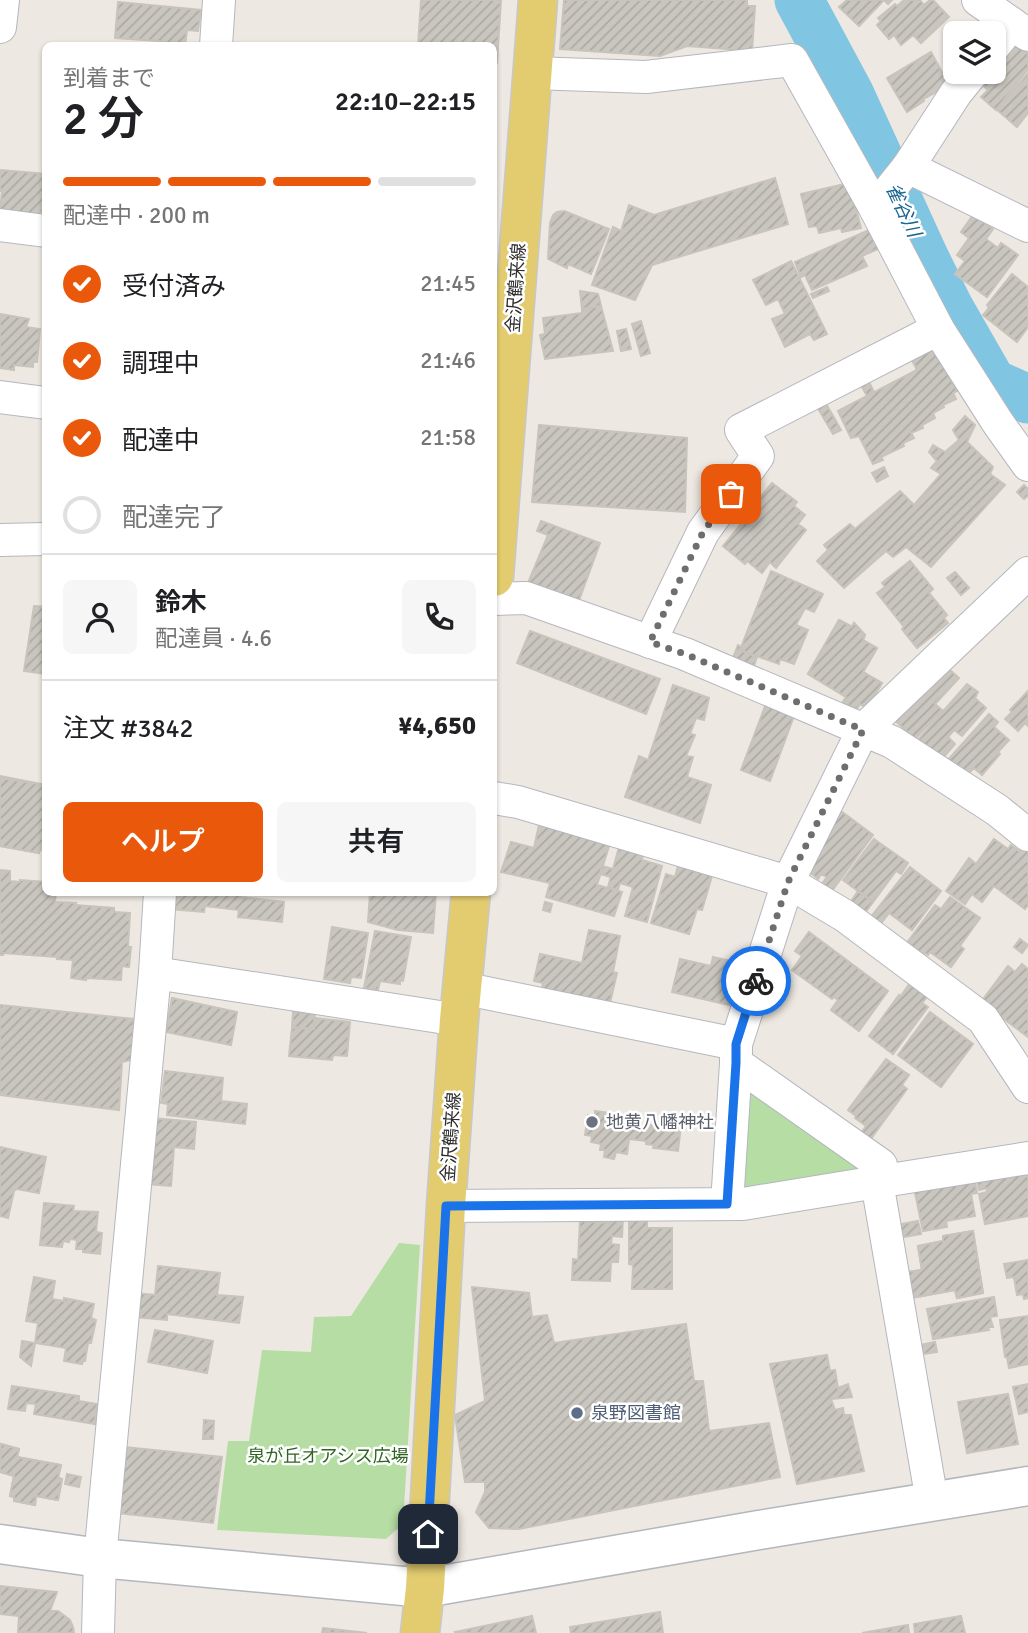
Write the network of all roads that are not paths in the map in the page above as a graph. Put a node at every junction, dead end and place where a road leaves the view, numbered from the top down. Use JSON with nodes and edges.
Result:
{"nodes":[{"id":1,"x":3,"y":0,"type":"edge"},
{"id":2,"x":219,"y":0,"type":"edge"},
{"id":3,"x":538,"y":0,"type":"edge"},
{"id":4,"x":978,"y":0,"type":"edge"},
{"id":5,"x":0,"y":27,"type":"edge"},
{"id":6,"x":1011,"y":35,"type":"edge"},
{"id":7,"x":216,"y":42,"type":"edge"},
{"id":8,"x":533,"y":73,"type":"junction"},
{"id":9,"x":963,"y":84,"type":"edge"},
{"id":10,"x":906,"y":170,"type":"junction"},
{"id":11,"x":878,"y":204,"type":"junction"},
{"id":12,"x":0,"y":225,"type":"edge"},
{"id":13,"x":1028,"y":226,"type":"edge"},
{"id":14,"x":42,"y":230,"type":"edge"},
{"id":15,"x":938,"y":329,"type":"junction"},
{"id":16,"x":0,"y":397,"type":"edge"},
{"id":17,"x":42,"y":402,"type":"edge"},
{"id":18,"x":1028,"y":465,"type":"edge"},
{"id":19,"x":497,"y":537,"type":"edge"},
{"id":20,"x":42,"y":539,"type":"edge"},
{"id":21,"x":0,"y":540,"type":"edge"},
{"id":22,"x":1028,"y":573,"type":"edge"},
{"id":23,"x":497,"y":599,"type":"edge"},
{"id":24,"x":650,"y":642,"type":"junction"},
{"id":25,"x":863,"y":730,"type":"junction"},
{"id":26,"x":497,"y":798,"type":"edge"},
{"id":27,"x":1028,"y":835,"type":"edge"},
{"id":28,"x":788,"y":882,"type":"junction"},
{"id":29,"x":160,"y":896,"type":"edge"},
{"id":30,"x":471,"y":896,"type":"edge"},
{"id":31,"x":155,"y":974,"type":"junction"},
{"id":32,"x":460,"y":1004,"type":"junction"},
{"id":33,"x":736,"y":1053,"type":"junction"},
{"id":34,"x":1028,"y":1087,"type":"edge"},
{"id":35,"x":1028,"y":1158,"type":"edge"},
{"id":36,"x":877,"y":1182,"type":"junction"},
{"id":37,"x":727,"y":1204,"type":"junction"},
{"id":38,"x":446,"y":1206,"type":"junction"},
{"id":39,"x":1028,"y":1486,"type":"edge"},
{"id":40,"x":932,"y":1501,"type":"junction"},
{"id":41,"x":0,"y":1544,"type":"edge"},
{"id":42,"x":100,"y":1558,"type":"junction"},
{"id":43,"x":425,"y":1588,"type":"junction"},
{"id":44,"x":98,"y":1633,"type":"edge"},
{"id":45,"x":420,"y":1633,"type":"edge"}],
"edges":[{"from":1,"to":5,"type":"street"},
{"from":2,"to":7,"type":"street"},
{"from":3,"to":8,"type":"main road","name":"金沢鶴来線"},
{"from":4,"to":6,"type":"street"},
{"from":8,"to":11,"type":"street"},
{"from":8,"to":19,"type":"main road","name":"金沢鶴来線"},
{"from":9,"to":10,"type":"street"},
{"from":10,"to":11,"type":"street"},
{"from":10,"to":13,"type":"street"},
{"from":11,"to":15,"type":"street"},
{"from":12,"to":14,"type":"street"},
{"from":15,"to":18,"type":"street"},
{"from":15,"to":24,"type":"street"},
{"from":16,"to":17,"type":"street"},
{"from":20,"to":21,"type":"street"},
{"from":22,"to":25,"type":"street"},
{"from":23,"to":24,"type":"street"},
{"from":24,"to":25,"type":"street"},
{"from":25,"to":27,"type":"street"},
{"from":25,"to":28,"type":"street"},
{"from":26,"to":28,"type":"street"},
{"from":28,"to":33,"type":"street"},
{"from":28,"to":34,"type":"street"},
{"from":29,"to":31,"type":"street"},
{"from":30,"to":32,"type":"main road","name":"金沢鶴来線"},
{"from":31,"to":32,"type":"street"},
{"from":31,"to":42,"type":"street"},
{"from":32,"to":33,"type":"street"},
{"from":32,"to":38,"type":"main road","name":"金沢鶴来線"},
{"from":33,"to":36,"type":"street"},
{"from":33,"to":37,"type":"street"},
{"from":35,"to":36,"type":"street"},
{"from":36,"to":37,"type":"street"},
{"from":36,"to":40,"type":"street"},
{"from":37,"to":38,"type":"street"},
{"from":38,"to":43,"type":"main road","name":"金沢鶴来線"},
{"from":39,"to":40,"type":"street"},
{"from":40,"to":43,"type":"street"},
{"from":41,"to":42,"type":"street"},
{"from":42,"to":43,"type":"street"},
{"from":42,"to":44,"type":"street"},
{"from":43,"to":45,"type":"main road","name":"金沢鶴来線"}]}
